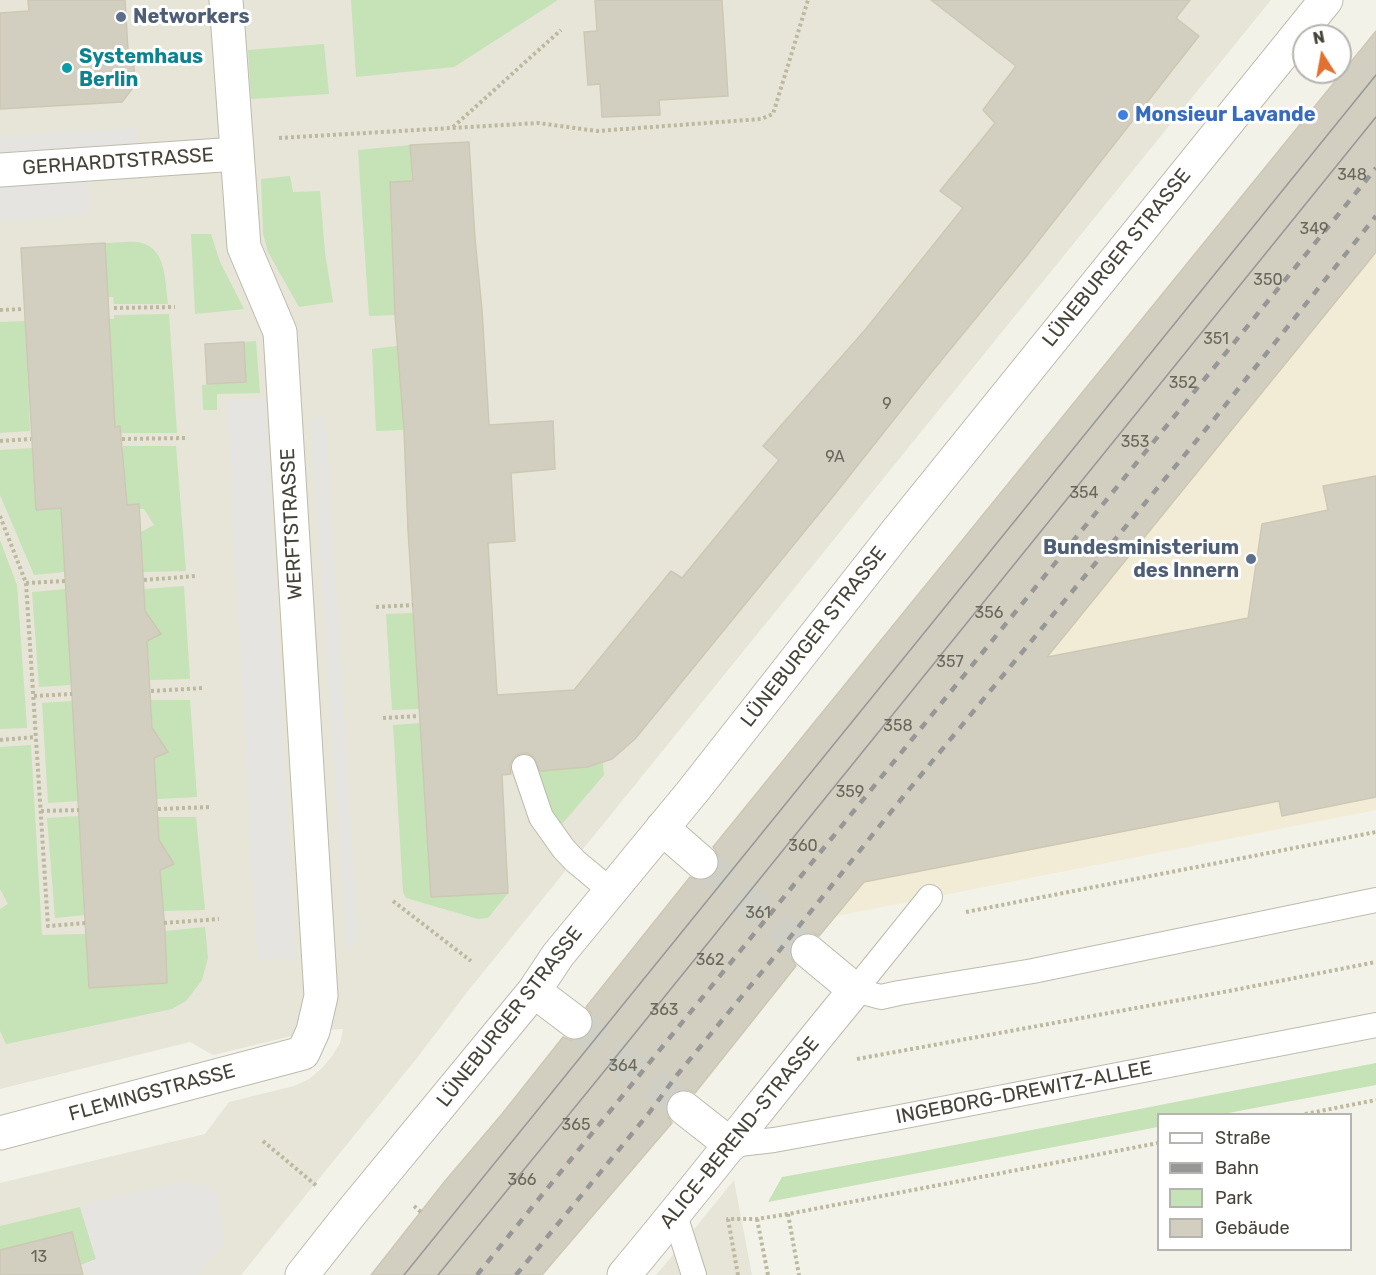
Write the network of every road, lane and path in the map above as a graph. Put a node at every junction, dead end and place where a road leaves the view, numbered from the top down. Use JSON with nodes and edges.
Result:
{"nodes":[{"id":1,"x":226,"y":0,"type":"edge"},
{"id":2,"x":808,"y":0,"type":"edge"},
{"id":3,"x":1326,"y":0,"type":"edge"},
{"id":4,"x":561,"y":30,"type":"dead end"},
{"id":5,"x":452,"y":128,"type":"junction"},
{"id":6,"x":237,"y":147,"type":"junction"},
{"id":7,"x":0,"y":170,"type":"edge"},
{"id":8,"x":175,"y":307,"type":"dead end"},
{"id":9,"x":114,"y":308,"type":"dead end"},
{"id":10,"x":24,"y":309,"type":"dead end"},
{"id":11,"x":0,"y":310,"type":"edge"},
{"id":12,"x":185,"y":438,"type":"dead end"},
{"id":13,"x":31,"y":439,"type":"dead end"},
{"id":14,"x":122,"y":439,"type":"dead end"},
{"id":15,"x":0,"y":441,"type":"edge"},
{"id":16,"x":0,"y":516,"type":"edge"},
{"id":17,"x":0,"y":537,"type":"edge"},
{"id":18,"x":8,"y":537,"type":"junction"},
{"id":19,"x":196,"y":576,"type":"dead end"},
{"id":20,"x":144,"y":580,"type":"dead end"},
{"id":21,"x":65,"y":581,"type":"dead end"},
{"id":22,"x":26,"y":583,"type":"junction"},
{"id":23,"x":413,"y":605,"type":"dead end"},
{"id":24,"x":376,"y":607,"type":"dead end"},
{"id":25,"x":204,"y":688,"type":"dead end"},
{"id":26,"x":151,"y":691,"type":"dead end"},
{"id":27,"x":72,"y":694,"type":"dead end"},
{"id":28,"x":34,"y":696,"type":"junction"},
{"id":29,"x":420,"y":716,"type":"dead end"},
{"id":30,"x":383,"y":718,"type":"dead end"},
{"id":31,"x":36,"y":737,"type":"junction"},
{"id":32,"x":0,"y":740,"type":"edge"},
{"id":33,"x":524,"y":767,"type":"dead end"},
{"id":34,"x":211,"y":807,"type":"dead end"},
{"id":35,"x":158,"y":809,"type":"dead end"},
{"id":36,"x":79,"y":810,"type":"dead end"},
{"id":37,"x":41,"y":811,"type":"junction"},
{"id":38,"x":662,"y":828,"type":"junction"},
{"id":39,"x":1376,"y":832,"type":"edge"},
{"id":40,"x":701,"y":862,"type":"tunnel mouth"},
{"id":41,"x":610,"y":890,"type":"junction"},
{"id":42,"x":930,"y":897,"type":"dead end"},
{"id":43,"x":1376,"y":900,"type":"edge"},
{"id":44,"x":393,"y":901,"type":"dead end"},
{"id":45,"x":219,"y":919,"type":"dead end"},
{"id":46,"x":85,"y":923,"type":"dead end"},
{"id":47,"x":164,"y":923,"type":"dead end"},
{"id":48,"x":910,"y":923,"type":"junction"},
{"id":49,"x":808,"y":951,"type":"tunnel mouth"},
{"id":50,"x":471,"y":961,"type":"dead end"},
{"id":51,"x":1376,"y":962,"type":"edge"},
{"id":52,"x":855,"y":990,"type":"junction"},
{"id":53,"x":534,"y":991,"type":"junction"},
{"id":54,"x":575,"y":1022,"type":"tunnel mouth"},
{"id":55,"x":1376,"y":1025,"type":"edge"},
{"id":56,"x":303,"y":1053,"type":"joint"},
{"id":57,"x":857,"y":1059,"type":"dead end"},
{"id":58,"x":1376,"y":1100,"type":"edge"},
{"id":59,"x":684,"y":1108,"type":"tunnel mouth"},
{"id":60,"x":1310,"y":1113,"type":"edge"},
{"id":61,"x":0,"y":1133,"type":"edge"},
{"id":62,"x":1157,"y":1143,"type":"edge"},
{"id":63,"x":731,"y":1145,"type":"junction"},
{"id":64,"x":414,"y":1206,"type":"dead end"},
{"id":65,"x":421,"y":1212,"type":"dead end"},
{"id":66,"x":788,"y":1214,"type":"junction"},
{"id":67,"x":675,"y":1215,"type":"junction"},
{"id":68,"x":757,"y":1219,"type":"junction"},
{"id":69,"x":302,"y":1275,"type":"edge"},
{"id":70,"x":624,"y":1275,"type":"edge"},
{"id":71,"x":694,"y":1275,"type":"edge"},
{"id":72,"x":738,"y":1275,"type":"edge"},
{"id":73,"x":768,"y":1275,"type":"edge"},
{"id":74,"x":799,"y":1275,"type":"edge"}],
"edges":[{"from":1,"to":6,"type":"street","name":"WERFTSTRASSE"},
{"from":2,"to":5,"type":"path"},
{"from":3,"to":38,"type":"street","name":"LÜNEBURGER STRASSE"},
{"from":4,"to":5,"type":"path"},
{"from":5,"to":6,"type":"path"},
{"from":6,"to":7,"type":"street","name":"GERHARDTSTRASSE"},
{"from":6,"to":56,"type":"street","name":"WERFTSTRASSE"},
{"from":8,"to":9,"type":"path"},
{"from":10,"to":11,"type":"path"},
{"from":12,"to":14,"type":"path"},
{"from":13,"to":15,"type":"path"},
{"from":16,"to":18,"type":"path"},
{"from":17,"to":18,"type":"path"},
{"from":18,"to":22,"type":"path"},
{"from":19,"to":20,"type":"path"},
{"from":21,"to":22,"type":"path"},
{"from":22,"to":28,"type":"path"},
{"from":23,"to":24,"type":"path"},
{"from":25,"to":26,"type":"path"},
{"from":27,"to":28,"type":"path"},
{"from":28,"to":31,"type":"path"},
{"from":29,"to":30,"type":"path"},
{"from":31,"to":32,"type":"path"},
{"from":31,"to":37,"type":"path"},
{"from":33,"to":41,"type":"lane"},
{"from":34,"to":35,"type":"path"},
{"from":36,"to":37,"type":"path"},
{"from":37,"to":46,"type":"path"},
{"from":38,"to":40,"type":"street"},
{"from":38,"to":41,"type":"street","name":"LÜNEBURGER STRASSE"},
{"from":39,"to":48,"type":"path"},
{"from":41,"to":53,"type":"street","name":"LÜNEBURGER STRASSE"},
{"from":42,"to":48,"type":"lane"},
{"from":43,"to":52,"type":"lane"},
{"from":44,"to":50,"type":"path"},
{"from":45,"to":47,"type":"path"},
{"from":48,"to":52,"type":"lane"},
{"from":49,"to":52,"type":"street"},
{"from":51,"to":57,"type":"path"},
{"from":52,"to":63,"type":"street","name":"ALICE-BEREND-STRASSE"},
{"from":53,"to":54,"type":"street"},
{"from":53,"to":69,"type":"street","name":"LÜNEBURGER STRASSE"},
{"from":55,"to":63,"type":"lane","name":"INGEBORG-DREWITZ-ALLEE"},
{"from":56,"to":61,"type":"street","name":"FLEMINGSTRASSE"},
{"from":58,"to":60,"type":"path"},
{"from":59,"to":63,"type":"street"},
{"from":62,"to":66,"type":"path"},
{"from":63,"to":67,"type":"street","name":"ALICE-BEREND-STRASSE"},
{"from":64,"to":65,"type":"path"},
{"from":66,"to":68,"type":"path"},
{"from":66,"to":74,"type":"path"},
{"from":67,"to":70,"type":"street","name":"ALICE-BEREND-STRASSE"},
{"from":67,"to":71,"type":"lane"},
{"from":68,"to":72,"type":"path"},
{"from":68,"to":73,"type":"path"}]}
